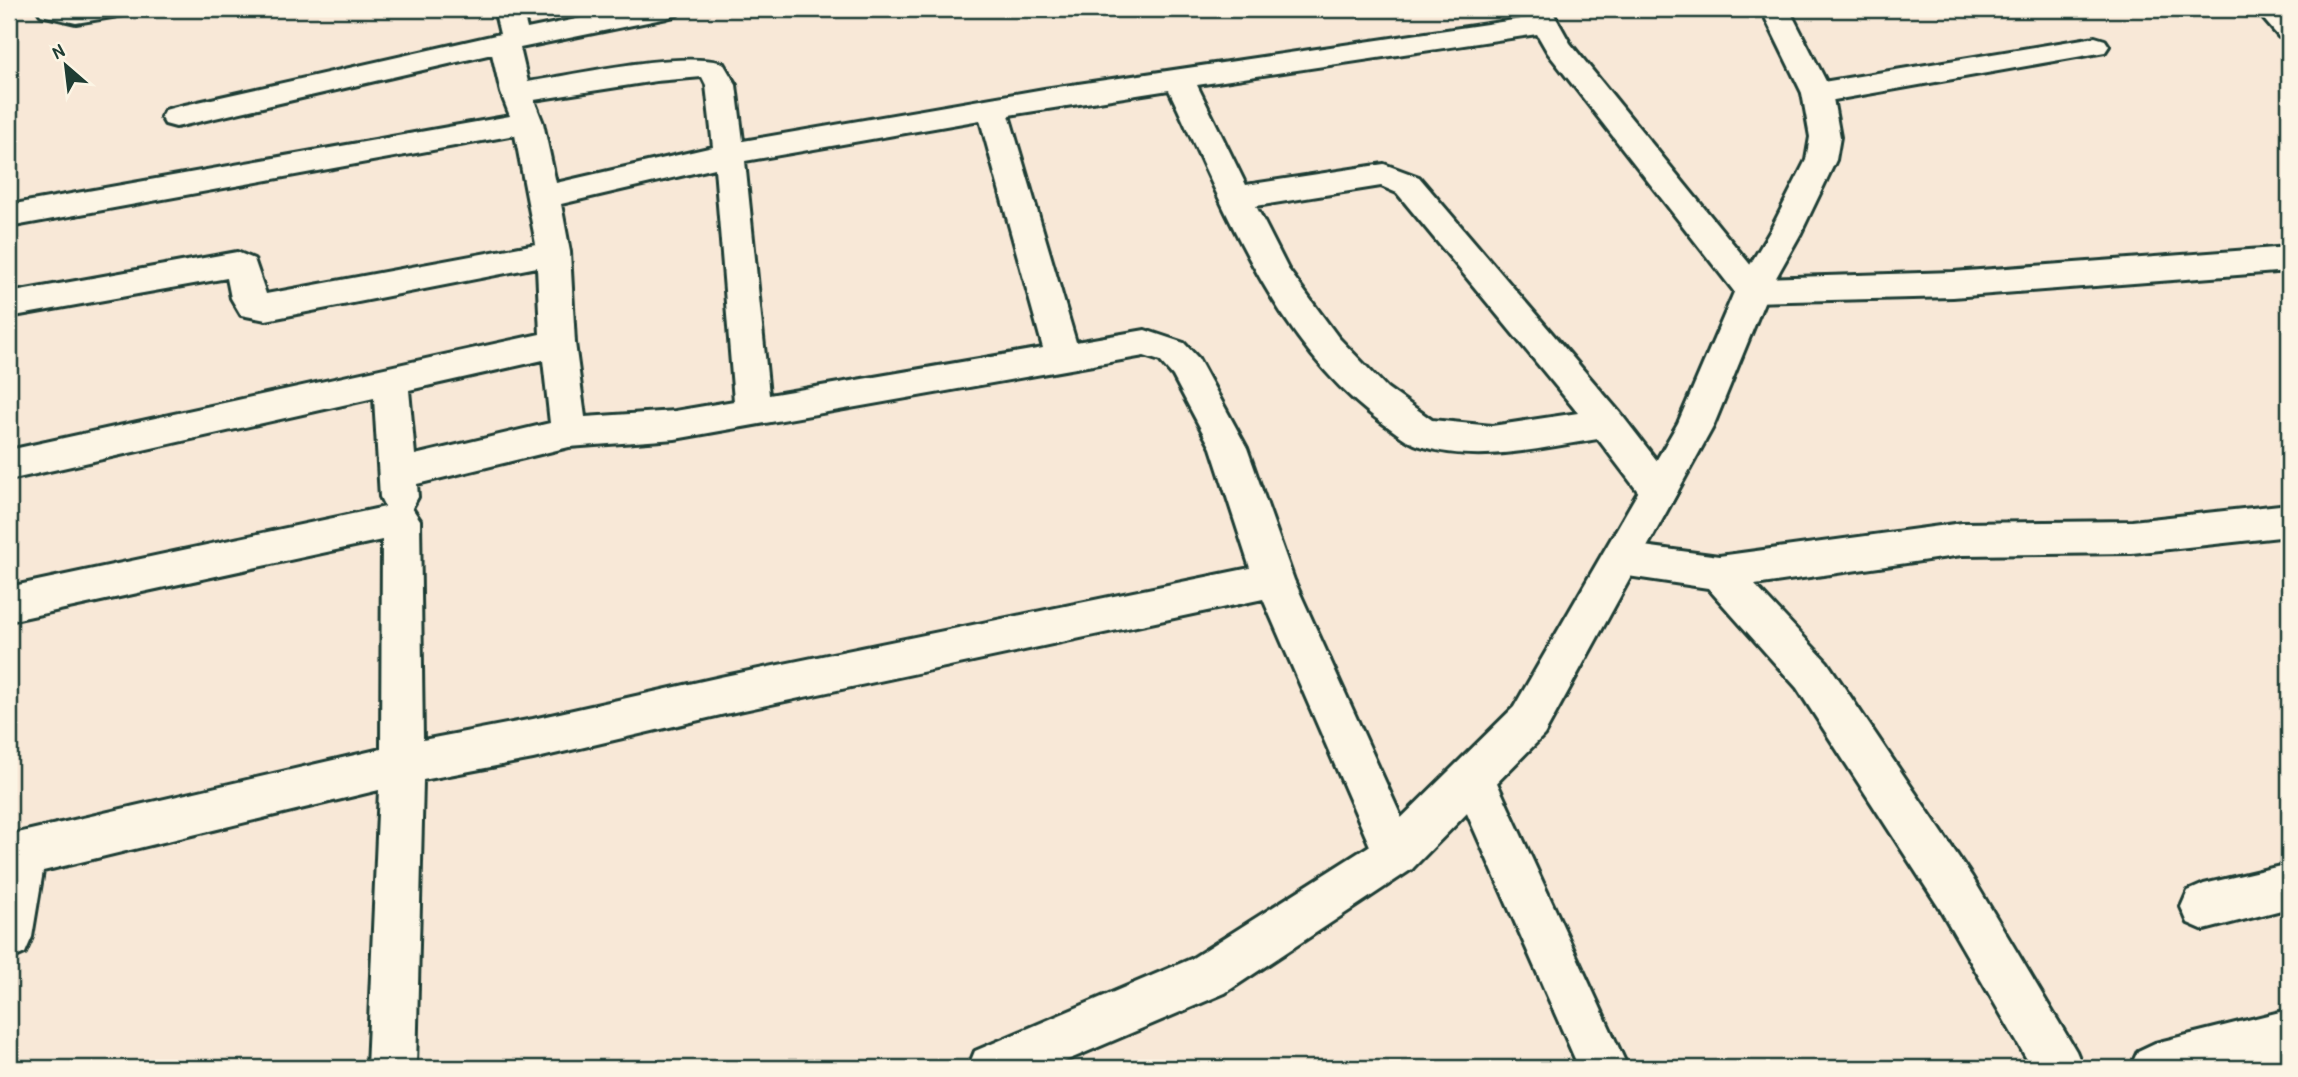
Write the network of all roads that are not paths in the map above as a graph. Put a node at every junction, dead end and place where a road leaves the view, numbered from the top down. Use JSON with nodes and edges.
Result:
{"nodes":[{"id":1,"x":51,"y":9,"type":"edge"},
{"id":2,"x":114,"y":9,"type":"edge"},
{"id":3,"x":508,"y":9,"type":"edge"},
{"id":4,"x":667,"y":9,"type":"edge"},
{"id":5,"x":1775,"y":9,"type":"edge"},
{"id":6,"x":2269,"y":9,"type":"edge"},
{"id":7,"x":1541,"y":16,"type":"edge"},
{"id":8,"x":2289,"y":31,"type":"edge"},
{"id":9,"x":510,"y":41,"type":"junction"},
{"id":10,"x":2095,"y":46,"type":"dead end"},
{"id":11,"x":1179,"y":79,"type":"junction"},
{"id":12,"x":516,"y":93,"type":"junction"},
{"id":13,"x":1818,"y":93,"type":"junction"},
{"id":14,"x":992,"y":108,"type":"junction"},
{"id":15,"x":176,"y":117,"type":"dead end"},
{"id":16,"x":528,"y":123,"type":"junction"},
{"id":17,"x":729,"y":154,"type":"junction"},
{"id":18,"x":544,"y":197,"type":"junction"},
{"id":19,"x":1235,"y":198,"type":"junction"},
{"id":20,"x":9,"y":216,"type":"edge"},
{"id":21,"x":554,"y":252,"type":"junction"},
{"id":22,"x":2289,"y":258,"type":"edge"},
{"id":23,"x":1752,"y":290,"type":"junction"},
{"id":24,"x":9,"y":305,"type":"edge"},
{"id":25,"x":558,"y":343,"type":"junction"},
{"id":26,"x":1063,"y":358,"type":"junction"},
{"id":27,"x":391,"y":382,"type":"junction"},
{"id":28,"x":753,"y":411,"type":"junction"},
{"id":29,"x":1607,"y":423,"type":"junction"},
{"id":30,"x":569,"y":433,"type":"junction"},
{"id":31,"x":9,"y":465,"type":"edge"},
{"id":32,"x":398,"y":474,"type":"junction"},
{"id":33,"x":1659,"y":491,"type":"junction"},
{"id":34,"x":401,"y":520,"type":"junction"},
{"id":35,"x":2289,"y":520,"type":"edge"},
{"id":36,"x":1620,"y":559,"type":"junction"},
{"id":37,"x":1719,"y":573,"type":"junction"},
{"id":38,"x":1274,"y":580,"type":"junction"},
{"id":39,"x":9,"y":604,"type":"edge"},
{"id":40,"x":402,"y":764,"type":"junction"},
{"id":41,"x":1473,"y":777,"type":"junction"},
{"id":42,"x":1396,"y":854,"type":"junction"},
{"id":43,"x":16,"y":855,"type":"edge"},
{"id":44,"x":2289,"y":886,"type":"edge"},
{"id":45,"x":2204,"y":908,"type":"dead end"},
{"id":46,"x":9,"y":937,"type":"edge"},
{"id":47,"x":2284,"y":1035,"type":"dead end"},
{"id":48,"x":392,"y":1068,"type":"edge"},
{"id":49,"x":992,"y":1068,"type":"edge"},
{"id":50,"x":1604,"y":1068,"type":"edge"},
{"id":51,"x":2059,"y":1068,"type":"edge"},
{"id":52,"x":2155,"y":1068,"type":"edge"}],
"edges":[{"from":1,"to":2,"type":"street"},
{"from":3,"to":9,"type":"street"},
{"from":4,"to":9,"type":"street"},
{"from":5,"to":13,"type":"street"},
{"from":6,"to":8,"type":"street"},
{"from":7,"to":11,"type":"street"},
{"from":7,"to":23,"type":"street"},
{"from":9,"to":12,"type":"street"},
{"from":9,"to":15,"type":"street"},
{"from":10,"to":13,"type":"street"},
{"from":11,"to":14,"type":"street"},
{"from":11,"to":19,"type":"street"},
{"from":12,"to":16,"type":"street"},
{"from":12,"to":17,"type":"street"},
{"from":13,"to":23,"type":"street"},
{"from":14,"to":17,"type":"street"},
{"from":14,"to":26,"type":"street"},
{"from":16,"to":18,"type":"street"},
{"from":16,"to":20,"type":"street"},
{"from":17,"to":18,"type":"street"},
{"from":17,"to":28,"type":"street"},
{"from":18,"to":21,"type":"street"},
{"from":19,"to":29,"type":"street"},
{"from":19,"to":29,"type":"street"},
{"from":21,"to":24,"type":"street"},
{"from":21,"to":25,"type":"street"},
{"from":22,"to":23,"type":"street"},
{"from":23,"to":33,"type":"street"},
{"from":25,"to":27,"type":"street"},
{"from":25,"to":30,"type":"street"},
{"from":26,"to":28,"type":"street"},
{"from":26,"to":38,"type":"street"},
{"from":27,"to":31,"type":"street"},
{"from":27,"to":32,"type":"street"},
{"from":28,"to":30,"type":"street"},
{"from":29,"to":33,"type":"street"},
{"from":30,"to":32,"type":"street"},
{"from":32,"to":34,"type":"street"},
{"from":33,"to":36,"type":"street"},
{"from":34,"to":39,"type":"street"},
{"from":34,"to":40,"type":"street"},
{"from":35,"to":37,"type":"street"},
{"from":36,"to":37,"type":"street"},
{"from":36,"to":41,"type":"street"},
{"from":37,"to":51,"type":"street"},
{"from":38,"to":40,"type":"street"},
{"from":38,"to":42,"type":"street"},
{"from":40,"to":43,"type":"street"},
{"from":40,"to":48,"type":"street"},
{"from":41,"to":42,"type":"street"},
{"from":41,"to":50,"type":"street"},
{"from":42,"to":49,"type":"street"},
{"from":43,"to":46,"type":"street"},
{"from":44,"to":45,"type":"street"},
{"from":47,"to":52,"type":"street"}]}
